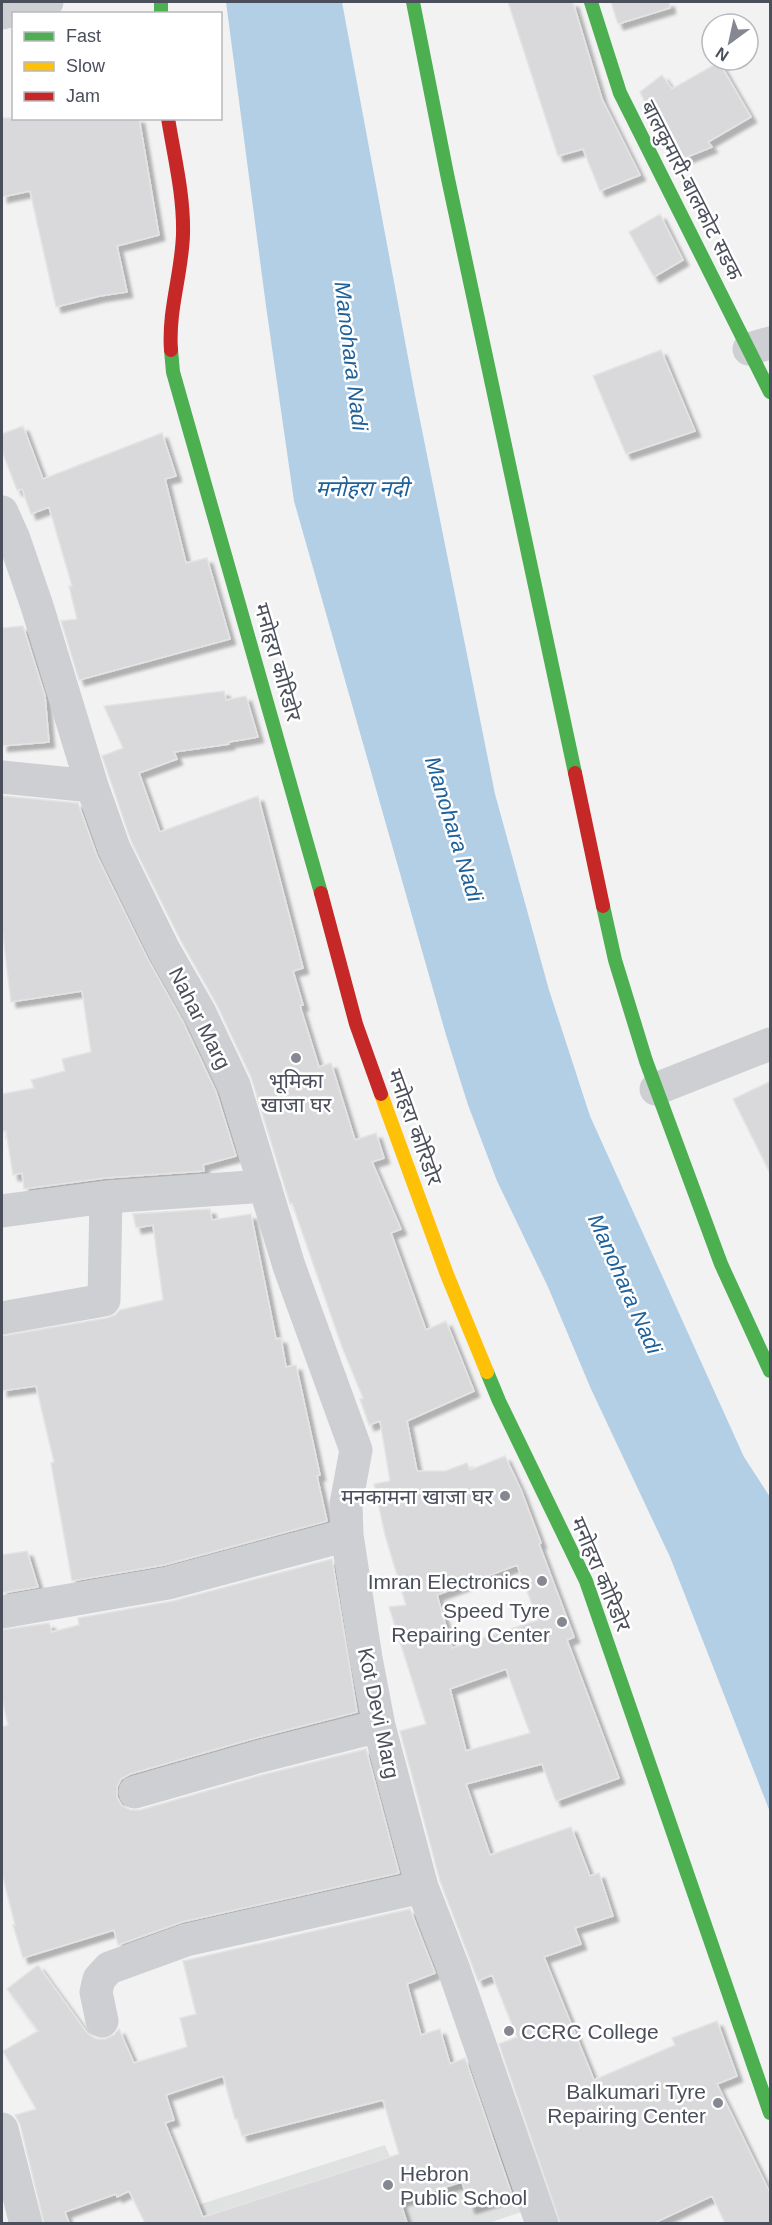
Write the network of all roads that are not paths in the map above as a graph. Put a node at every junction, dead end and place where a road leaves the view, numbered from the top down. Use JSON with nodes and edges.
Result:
{"nodes":[{"id":1,"x":47,"y":2,"type":"edge"},
{"id":2,"x":413,"y":2,"type":"edge"},
{"id":3,"x":591,"y":2,"type":"edge"},
{"id":4,"x":2,"y":13,"type":"edge"},
{"id":5,"x":168,"y":120,"type":"edge"},
{"id":6,"x":760,"y":346,"type":"edge"},
{"id":7,"x":771,"y":392,"type":"edge"},
{"id":8,"x":6,"y":532,"type":"edge"},
{"id":9,"x":2,"y":777,"type":"edge"},
{"id":10,"x":92,"y":786,"type":"junction"},
{"id":11,"x":771,"y":1044,"type":"edge"},
{"id":12,"x":656,"y":1089,"type":"junction"},
{"id":13,"x":265,"y":1186,"type":"junction"},
{"id":14,"x":106,"y":1197,"type":"junction"},
{"id":15,"x":2,"y":1211,"type":"edge"},
{"id":16,"x":2,"y":1318,"type":"edge"},
{"id":17,"x":771,"y":1371,"type":"edge"},
{"id":18,"x":346,"y":1535,"type":"junction"},
{"id":19,"x":2,"y":1612,"type":"edge"},
{"id":20,"x":379,"y":1726,"type":"junction"},
{"id":21,"x":135,"y":1792,"type":"dead end"},
{"id":22,"x":422,"y":1887,"type":"junction"},
{"id":23,"x":102,"y":2021,"type":"dead end"},
{"id":24,"x":771,"y":2113,"type":"edge"},
{"id":25,"x":2,"y":2129,"type":"edge"},
{"id":26,"x":26,"y":2223,"type":"edge"},
{"id":27,"x":542,"y":2223,"type":"edge"}],
"edges":[{"from":1,"to":4,"type":"street"},
{"from":2,"to":12,"type":"main road"},
{"from":3,"to":6,"type":"main road","name":"बालकुमारी-बालकोट सडक"},
{"from":5,"to":24,"type":"main road","name":"मनोहरा कोरिडोर"},
{"from":6,"to":7,"type":"main road","name":"बालकुमारी-बालकोट सडक"},
{"from":8,"to":10,"type":"street","name":"Nahar Marg"},
{"from":9,"to":10,"type":"street"},
{"from":10,"to":13,"type":"street","name":"Nahar Marg"},
{"from":11,"to":12,"type":"street"},
{"from":12,"to":17,"type":"main road"},
{"from":13,"to":14,"type":"street"},
{"from":13,"to":18,"type":"street","name":"Nahar Marg"},
{"from":14,"to":15,"type":"street"},
{"from":14,"to":16,"type":"street"},
{"from":18,"to":19,"type":"street"},
{"from":18,"to":20,"type":"street","name":"Kot Devi Marg"},
{"from":20,"to":21,"type":"street"},
{"from":20,"to":22,"type":"street","name":"Kot Devi Marg"},
{"from":22,"to":23,"type":"street"},
{"from":22,"to":27,"type":"street","name":"Kot Devi Marg"},
{"from":25,"to":26,"type":"street"}]}
